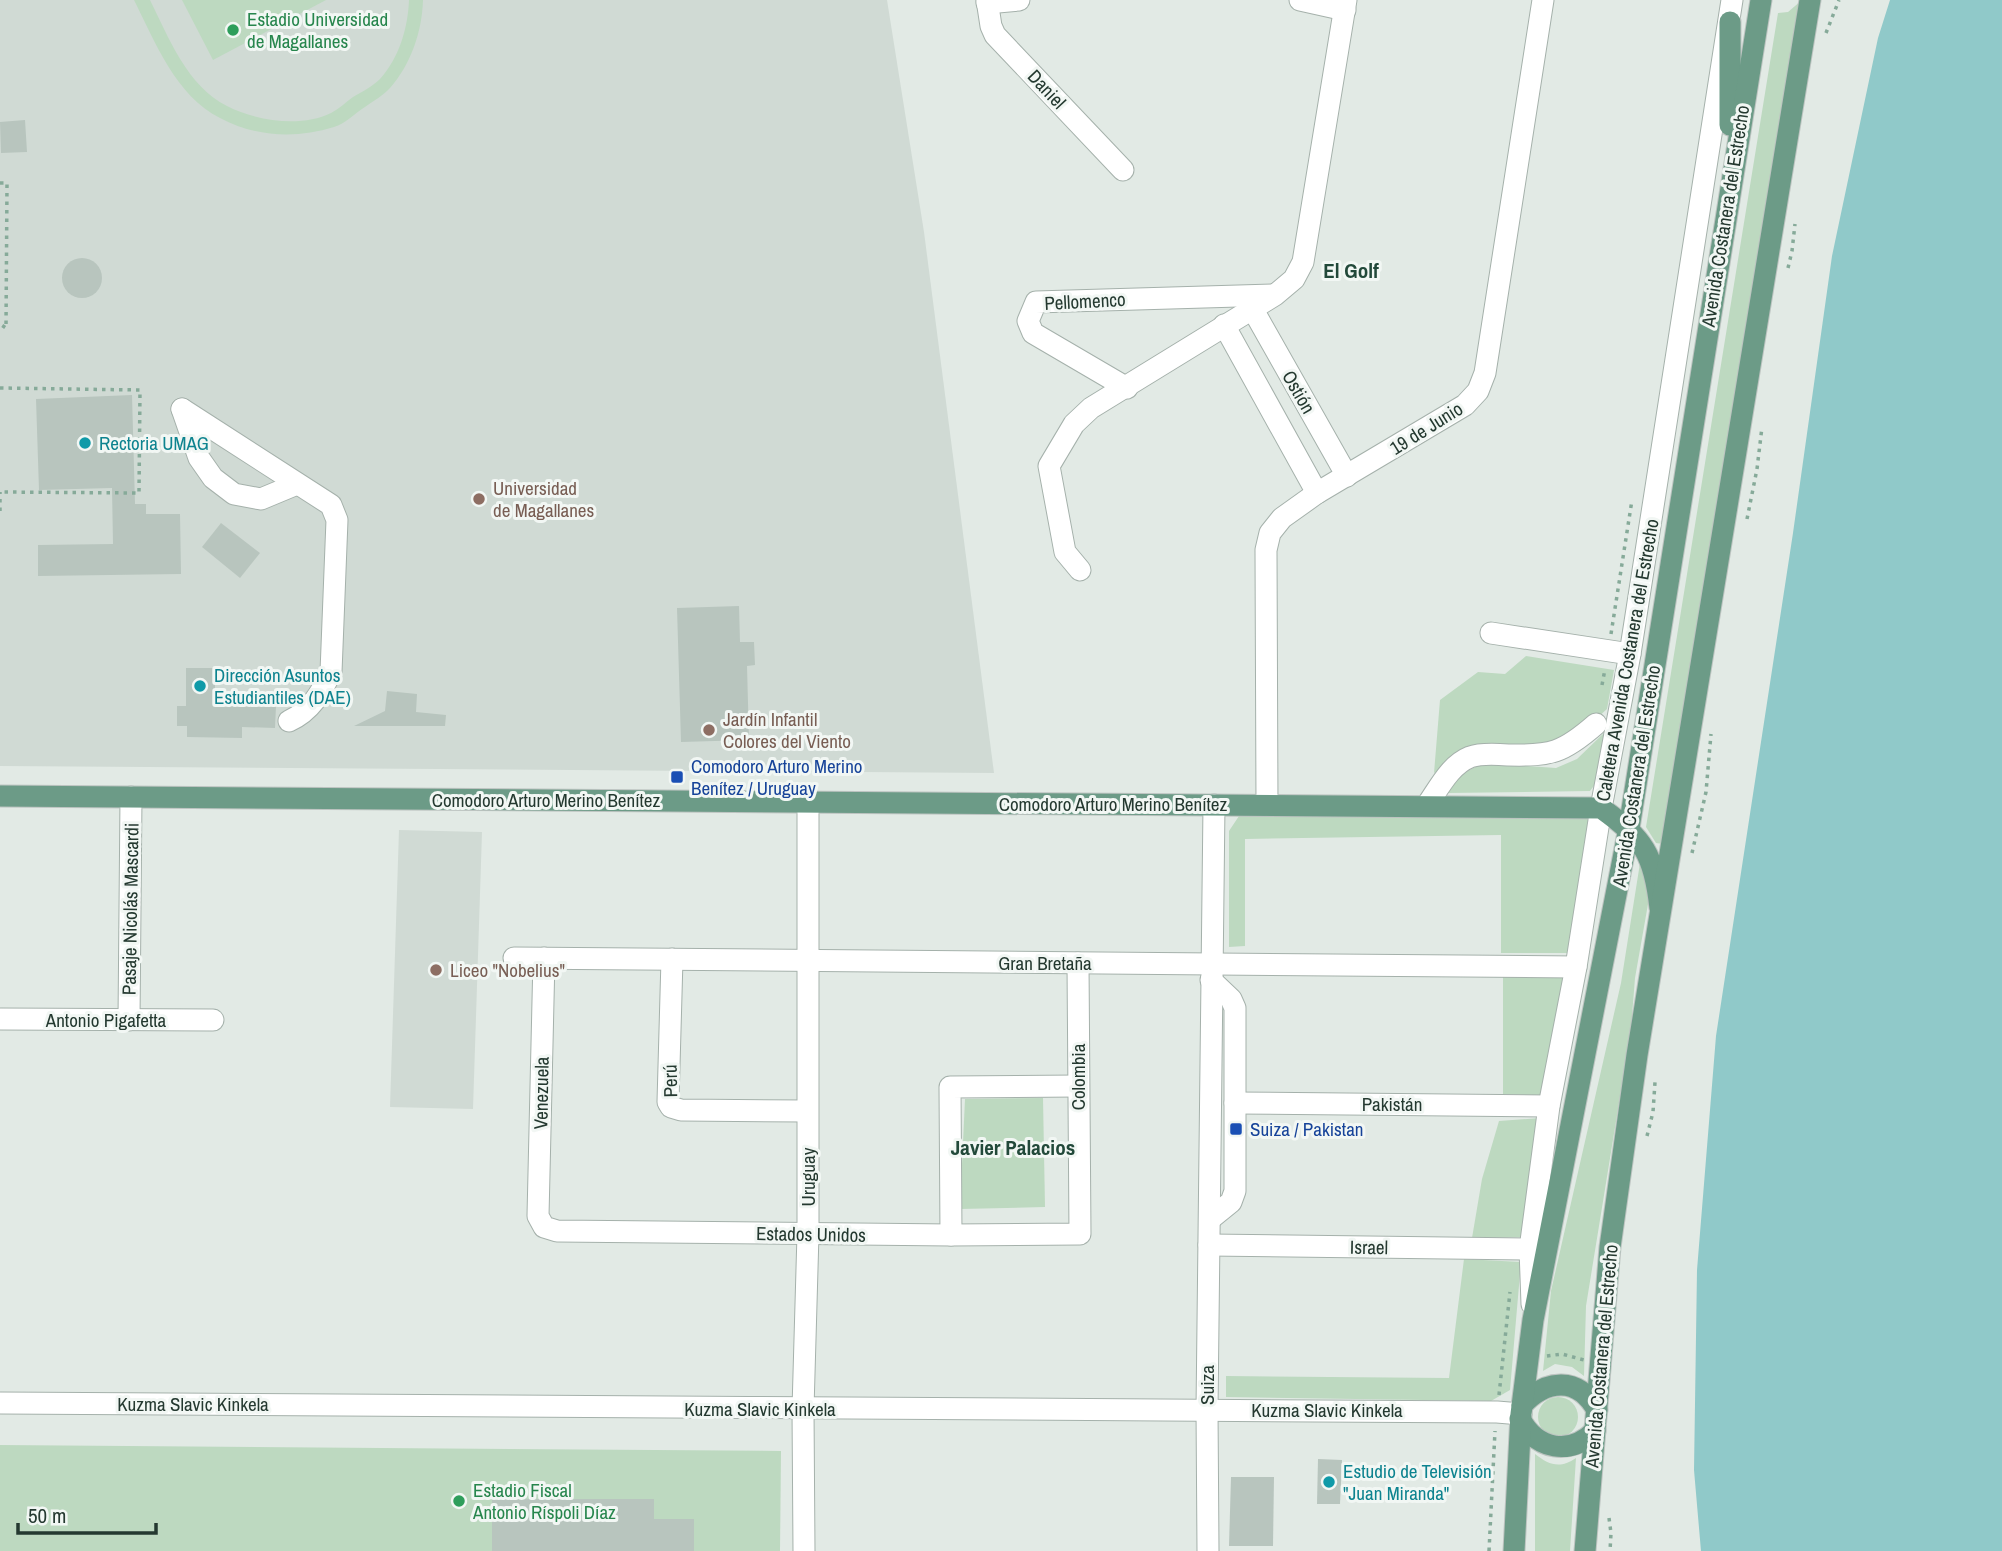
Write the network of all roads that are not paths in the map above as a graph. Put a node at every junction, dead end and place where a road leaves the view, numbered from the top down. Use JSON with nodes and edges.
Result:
{"nodes":[{"id":1,"x":1019,"y":0,"type":"edge"},
{"id":2,"x":1300,"y":0,"type":"edge"},
{"id":3,"x":1543,"y":0,"type":"edge"},
{"id":4,"x":1732,"y":0,"type":"edge"},
{"id":5,"x":1810,"y":0,"type":"edge"},
{"id":6,"x":987,"y":1,"type":"edge"},
{"id":7,"x":1764,"y":1,"type":"edge"},
{"id":8,"x":1345,"y":5,"type":"edge"},
{"id":9,"x":1730,"y":22,"type":"junction"},
{"id":10,"x":1123,"y":170,"type":"dead end"},
{"id":11,"x":1730,"y":185,"type":"junction"},
{"id":12,"x":1275,"y":295,"type":"junction"},
{"id":13,"x":1252,"y":308,"type":"junction"},
{"id":14,"x":1224,"y":325,"type":"junction"},
{"id":15,"x":1127,"y":388,"type":"junction"},
{"id":16,"x":1347,"y":476,"type":"junction"},
{"id":17,"x":297,"y":484,"type":"junction"},
{"id":18,"x":1317,"y":493,"type":"junction"},
{"id":19,"x":1080,"y":570,"type":"dead end"},
{"id":20,"x":1491,"y":633,"type":"dead end"},
{"id":21,"x":1630,"y":654,"type":"junction"},
{"id":22,"x":289,"y":721,"type":"dead end"},
{"id":23,"x":1596,"y":724,"type":"dead end"},
{"id":24,"x":0,"y":796,"type":"edge"},
{"id":25,"x":131,"y":797,"type":"junction"},
{"id":26,"x":808,"y":802,"type":"junction"},
{"id":27,"x":1267,"y":805,"type":"junction"},
{"id":28,"x":1427,"y":805,"type":"junction"},
{"id":29,"x":1214,"y":806,"type":"junction"},
{"id":30,"x":1601,"y":808,"type":"junction"},
{"id":31,"x":1629,"y":828,"type":"junction"},
{"id":32,"x":1660,"y":908,"type":"junction"},
{"id":33,"x":514,"y":958,"type":"dead end"},
{"id":34,"x":544,"y":958,"type":"junction"},
{"id":35,"x":671,"y":960,"type":"junction"},
{"id":36,"x":807,"y":961,"type":"junction"},
{"id":37,"x":1078,"y":963,"type":"junction"},
{"id":38,"x":1576,"y":967,"type":"junction"},
{"id":39,"x":1211,"y":972,"type":"junction"},
{"id":40,"x":0,"y":1019,"type":"edge"},
{"id":41,"x":130,"y":1020,"type":"junction"},
{"id":42,"x":213,"y":1020,"type":"dead end"},
{"id":43,"x":1078,"y":1086,"type":"junction"},
{"id":44,"x":1235,"y":1103,"type":"junction"},
{"id":45,"x":1549,"y":1106,"type":"junction"},
{"id":46,"x":807,"y":1111,"type":"junction"},
{"id":47,"x":1210,"y":1219,"type":"junction"},
{"id":48,"x":544,"y":1227,"type":"joint"},
{"id":49,"x":808,"y":1234,"type":"junction"},
{"id":50,"x":1080,"y":1234,"type":"joint"},
{"id":51,"x":951,"y":1235,"type":"junction"},
{"id":52,"x":1209,"y":1245,"type":"junction"},
{"id":53,"x":1530,"y":1249,"type":"junction"},
{"id":54,"x":1533,"y":1320,"type":"junction"},
{"id":55,"x":0,"y":1403,"type":"edge"},
{"id":56,"x":803,"y":1409,"type":"junction"},
{"id":57,"x":1207,"y":1409,"type":"junction"},
{"id":58,"x":1597,"y":1410,"type":"junction"},
{"id":59,"x":1521,"y":1413,"type":"junction"},
{"id":60,"x":1595,"y":1431,"type":"junction"},
{"id":61,"x":804,"y":1551,"type":"edge"},
{"id":62,"x":1208,"y":1551,"type":"edge"},
{"id":63,"x":1514,"y":1551,"type":"edge"},
{"id":64,"x":1585,"y":1551,"type":"edge"}],
"edges":[{"from":1,"to":6,"type":"street"},
{"from":2,"to":8,"type":"street"},
{"from":3,"to":16,"type":"street","name":"19 de Junio"},
{"from":4,"to":9,"type":"street","name":"Caletera Avenida Costanera del Estrecho"},
{"from":5,"to":32,"type":"main road","name":"Avenida Costanera del Estrecho"},
{"from":6,"to":10,"type":"street","name":"Daniel"},
{"from":7,"to":11,"type":"main road","name":"Avenida Costanera del Estrecho"},
{"from":8,"to":12,"type":"street"},
{"from":9,"to":11,"type":"main road"},
{"from":9,"to":21,"type":"street","name":"Caletera Avenida Costanera del Estrecho"},
{"from":11,"to":31,"type":"main road","name":"Avenida Costanera del Estrecho"},
{"from":12,"to":13,"type":"street"},
{"from":12,"to":15,"type":"street","name":"Pellomenco"},
{"from":13,"to":14,"type":"street"},
{"from":13,"to":16,"type":"street","name":"Ostión"},
{"from":14,"to":15,"type":"street"},
{"from":14,"to":18,"type":"street","name":"Ostión"},
{"from":15,"to":19,"type":"street"},
{"from":16,"to":18,"type":"street","name":"19 de Junio"},
{"from":17,"to":17,"type":"street"},
{"from":17,"to":22,"type":"street"},
{"from":18,"to":27,"type":"street","name":"19 de Junio"},
{"from":20,"to":21,"type":"street"},
{"from":21,"to":30,"type":"street","name":"Caletera Avenida Costanera del Estrecho"},
{"from":23,"to":28,"type":"street"},
{"from":24,"to":25,"type":"main road","name":"Comodoro Arturo Merino Benítez"},
{"from":25,"to":26,"type":"main road","name":"Comodoro Arturo Merino Benítez"},
{"from":25,"to":41,"type":"street","name":"Pasaje Nicolás Mascardi"},
{"from":26,"to":29,"type":"main road","name":"Comodoro Arturo Merino Benítez"},
{"from":26,"to":36,"type":"street","name":"Uruguay"},
{"from":27,"to":28,"type":"main road","name":"Comodoro Arturo Merino Benítez"},
{"from":27,"to":29,"type":"main road","name":"Comodoro Arturo Merino Benítez"},
{"from":28,"to":30,"type":"main road","name":"Comodoro Arturo Merino Benítez"},
{"from":29,"to":39,"type":"street","name":"Suiza"},
{"from":30,"to":31,"type":"main road"},
{"from":30,"to":38,"type":"street","name":"Caletera Avenida Costanera del Estrecho"},
{"from":31,"to":32,"type":"main road"},
{"from":31,"to":54,"type":"main road","name":"Avenida Costanera del Estrecho"},
{"from":32,"to":58,"type":"main road","name":"Avenida Costanera del Estrecho"},
{"from":33,"to":34,"type":"street","name":"Gran Bretaña"},
{"from":34,"to":35,"type":"street","name":"Gran Bretaña"},
{"from":34,"to":48,"type":"street","name":"Venezuela"},
{"from":35,"to":36,"type":"street","name":"Gran Bretaña"},
{"from":35,"to":46,"type":"street","name":"Perú"},
{"from":36,"to":37,"type":"street","name":"Gran Bretaña"},
{"from":36,"to":46,"type":"street","name":"Uruguay"},
{"from":37,"to":39,"type":"street","name":"Gran Bretaña"},
{"from":37,"to":43,"type":"street","name":"Colombia"},
{"from":38,"to":39,"type":"street","name":"Gran Bretaña"},
{"from":38,"to":45,"type":"street","name":"Caletera Avenida Costanera del Estrecho"},
{"from":39,"to":44,"type":"street"},
{"from":39,"to":47,"type":"street","name":"Suiza"},
{"from":40,"to":41,"type":"street","name":"Antonio Pigafetta"},
{"from":41,"to":42,"type":"street","name":"Antonio Pigafetta"},
{"from":43,"to":50,"type":"street","name":"Colombia"},
{"from":43,"to":51,"type":"street"},
{"from":44,"to":45,"type":"street","name":"Pakistán"},
{"from":44,"to":47,"type":"street"},
{"from":45,"to":53,"type":"street","name":"Caletera Avenida Costanera del Estrecho"},
{"from":46,"to":49,"type":"street","name":"Uruguay"},
{"from":47,"to":52,"type":"street","name":"Suiza"},
{"from":48,"to":49,"type":"street","name":"Estados Unidos"},
{"from":49,"to":51,"type":"street","name":"Estados Unidos"},
{"from":49,"to":56,"type":"street","name":"Uruguay"},
{"from":50,"to":51,"type":"street","name":"Estados Unidos"},
{"from":52,"to":53,"type":"street","name":"Israel"},
{"from":52,"to":57,"type":"street","name":"Suiza"},
{"from":53,"to":54,"type":"street","name":"Caletera Avenida Costanera del Estrecho"},
{"from":54,"to":59,"type":"main road","name":"Avenida Costanera del Estrecho"},
{"from":55,"to":56,"type":"street","name":"Kuzma Slavic Kinkela"},
{"from":56,"to":57,"type":"street","name":"Kuzma Slavic Kinkela"},
{"from":56,"to":61,"type":"street","name":"Uruguay"},
{"from":57,"to":59,"type":"street","name":"Kuzma Slavic Kinkela"},
{"from":57,"to":62,"type":"street","name":"Suiza"},
{"from":58,"to":59,"type":"main road"},
{"from":58,"to":60,"type":"main road","name":"Avenida Costanera del Estrecho"},
{"from":59,"to":60,"type":"main road"},
{"from":59,"to":63,"type":"main road","name":"Avenida Costanera del Estrecho"},
{"from":60,"to":64,"type":"main road","name":"Avenida Costanera del Estrecho"}]}
